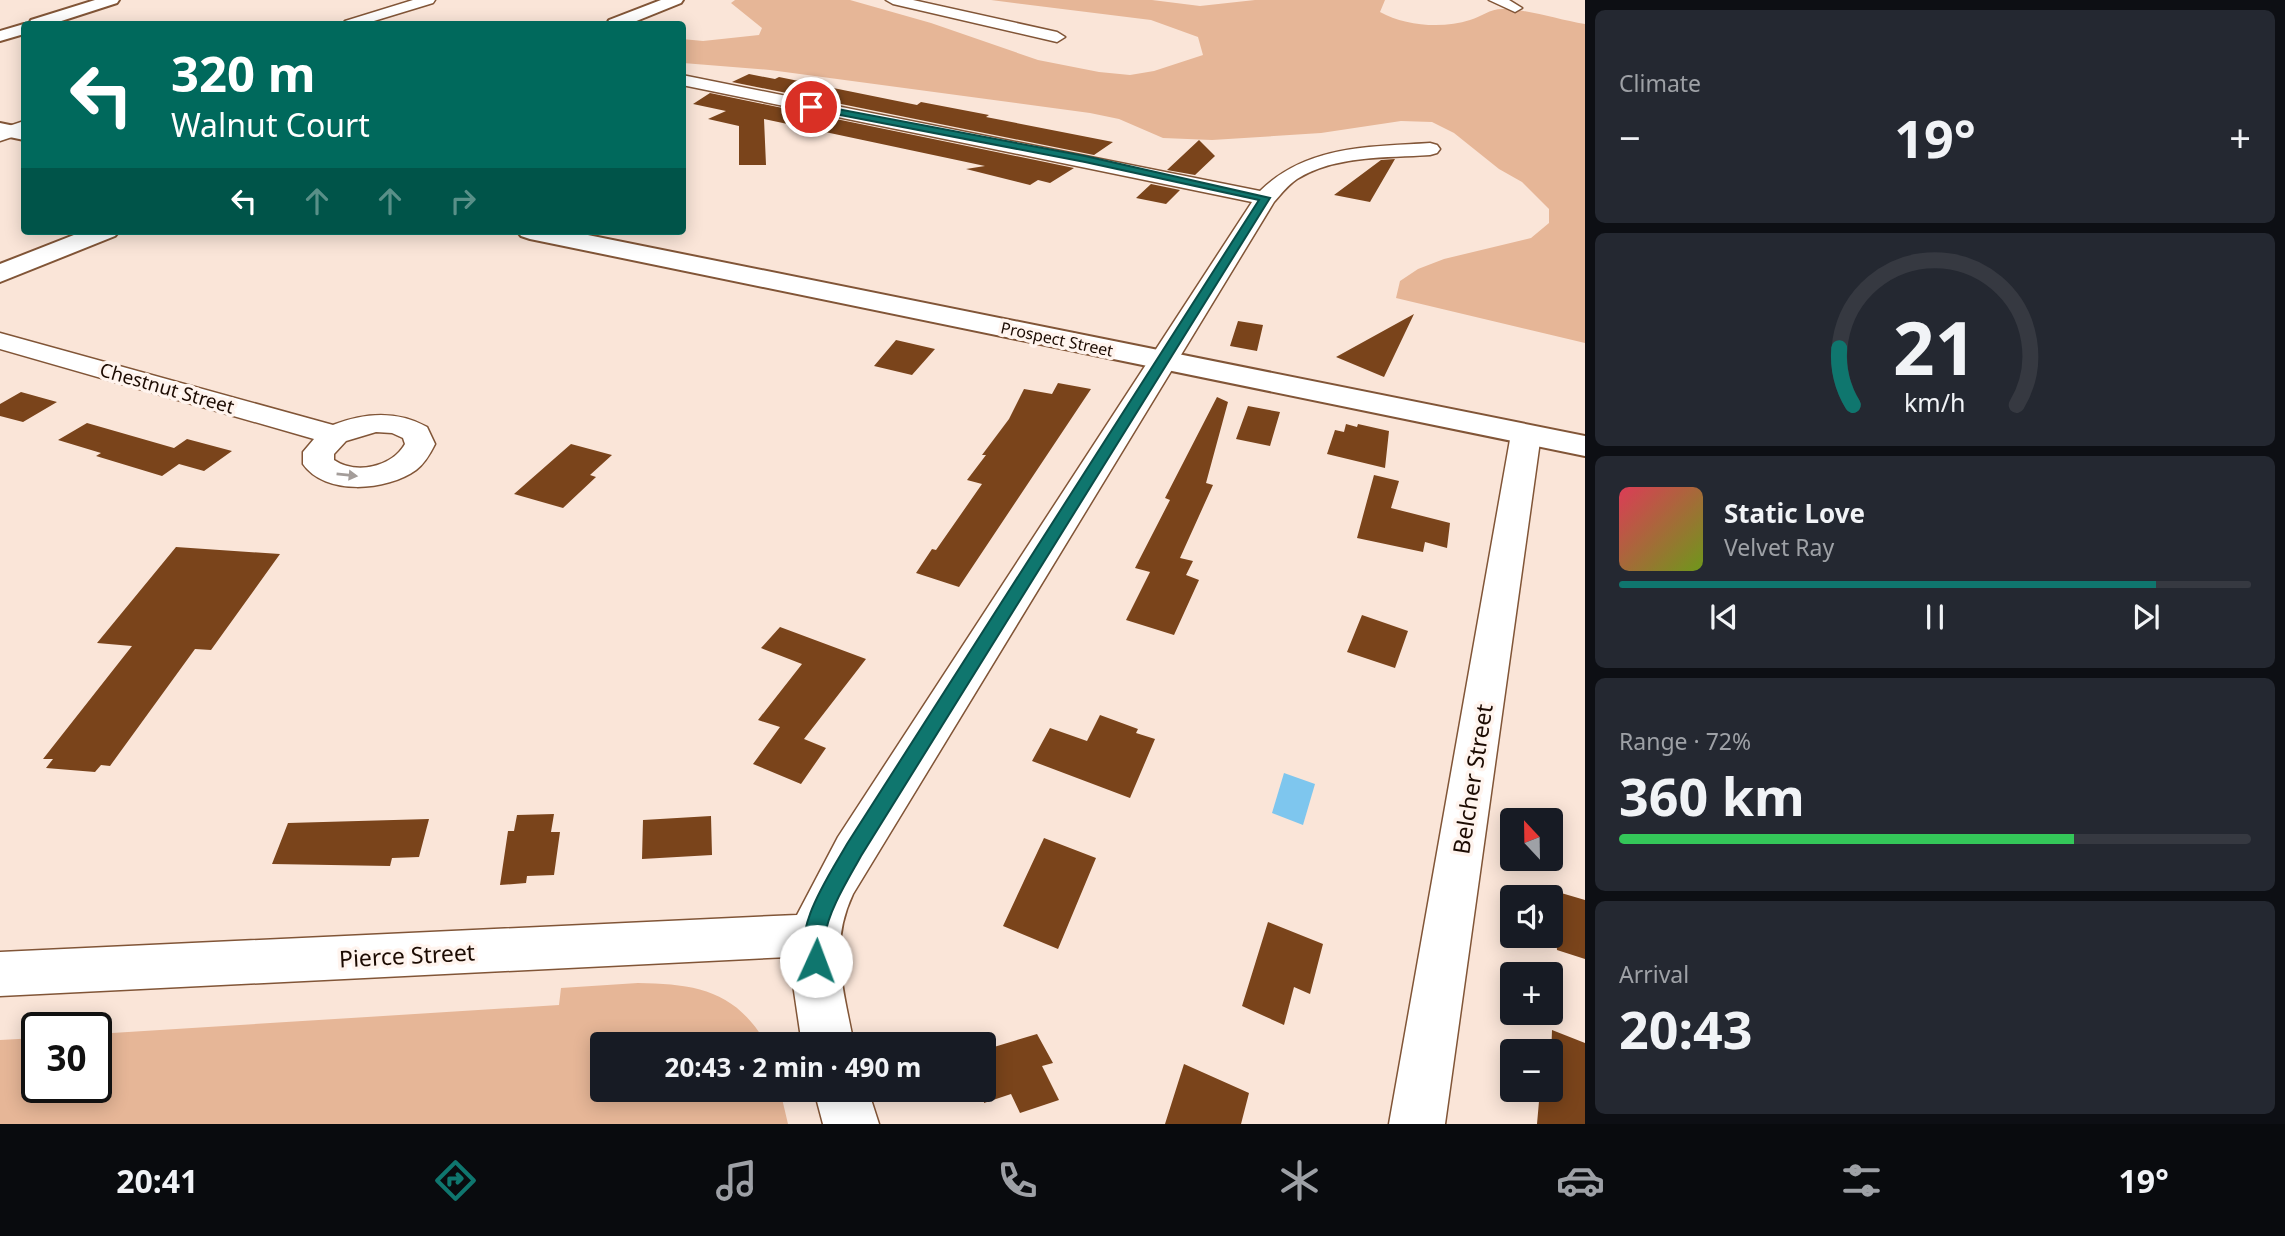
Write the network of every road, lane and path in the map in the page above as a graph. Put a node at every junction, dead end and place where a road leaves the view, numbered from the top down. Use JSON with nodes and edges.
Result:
{"nodes":[{"id":1,"x":111,"y":0,"type":"edge"},
{"id":2,"x":428,"y":0,"type":"edge"},
{"id":3,"x":675,"y":0,"type":"edge"},
{"id":4,"x":893,"y":0,"type":"edge"},
{"id":5,"x":1496,"y":0,"type":"edge"},
{"id":6,"x":1515,"y":8,"type":"dead end"},
{"id":7,"x":46,"y":21,"type":"edge"},
{"id":8,"x":359,"y":21,"type":"edge"},
{"id":9,"x":622,"y":21,"type":"edge"},
{"id":10,"x":21,"y":30,"type":"edge"},
{"id":11,"x":0,"y":36,"type":"edge"},
{"id":12,"x":1057,"y":37,"type":"dead end"},
{"id":13,"x":686,"y":81,"type":"edge"},
{"id":14,"x":1430,"y":149,"type":"dead end"},
{"id":15,"x":1265,"y":198,"type":"junction"},
{"id":16,"x":96,"y":235,"type":"edge"},
{"id":17,"x":550,"y":235,"type":"edge"},
{"id":18,"x":0,"y":274,"type":"edge"},
{"id":19,"x":0,"y":341,"type":"edge"},
{"id":20,"x":1164,"y":361,"type":"junction"},
{"id":21,"x":1526,"y":434,"type":"junction"},
{"id":22,"x":335,"y":435,"type":"dead end"},
{"id":23,"x":1585,"y":446,"type":"edge"},
{"id":24,"x":814,"y":935,"type":"junction"},
{"id":25,"x":0,"y":974,"type":"edge"},
{"id":26,"x":826,"y":1032,"type":"edge"},
{"id":27,"x":845,"y":1102,"type":"edge"},
{"id":28,"x":851,"y":1124,"type":"edge"},
{"id":29,"x":1417,"y":1124,"type":"edge"}],
"edges":[{"from":1,"to":7,"type":"street"},
{"from":2,"to":8,"type":"street"},
{"from":3,"to":9,"type":"street"},
{"from":4,"to":12,"type":"street"},
{"from":5,"to":6,"type":"street"},
{"from":10,"to":11,"type":"street"},
{"from":13,"to":15,"type":"street"},
{"from":14,"to":15,"type":"street"},
{"from":15,"to":20,"type":"street"},
{"from":16,"to":18,"type":"street"},
{"from":17,"to":20,"type":"street","name":"Prospect Street"},
{"from":19,"to":22,"type":"street","name":"Chestnut Street"},
{"from":20,"to":21,"type":"street","name":"Prospect Street"},
{"from":20,"to":24,"type":"street"},
{"from":21,"to":23,"type":"street","name":"Prospect Street"},
{"from":21,"to":29,"type":"street","name":"Belcher Street"},
{"from":24,"to":25,"type":"street","name":"Pierce Street"},
{"from":24,"to":26,"type":"street"},
{"from":27,"to":28,"type":"street"}]}
